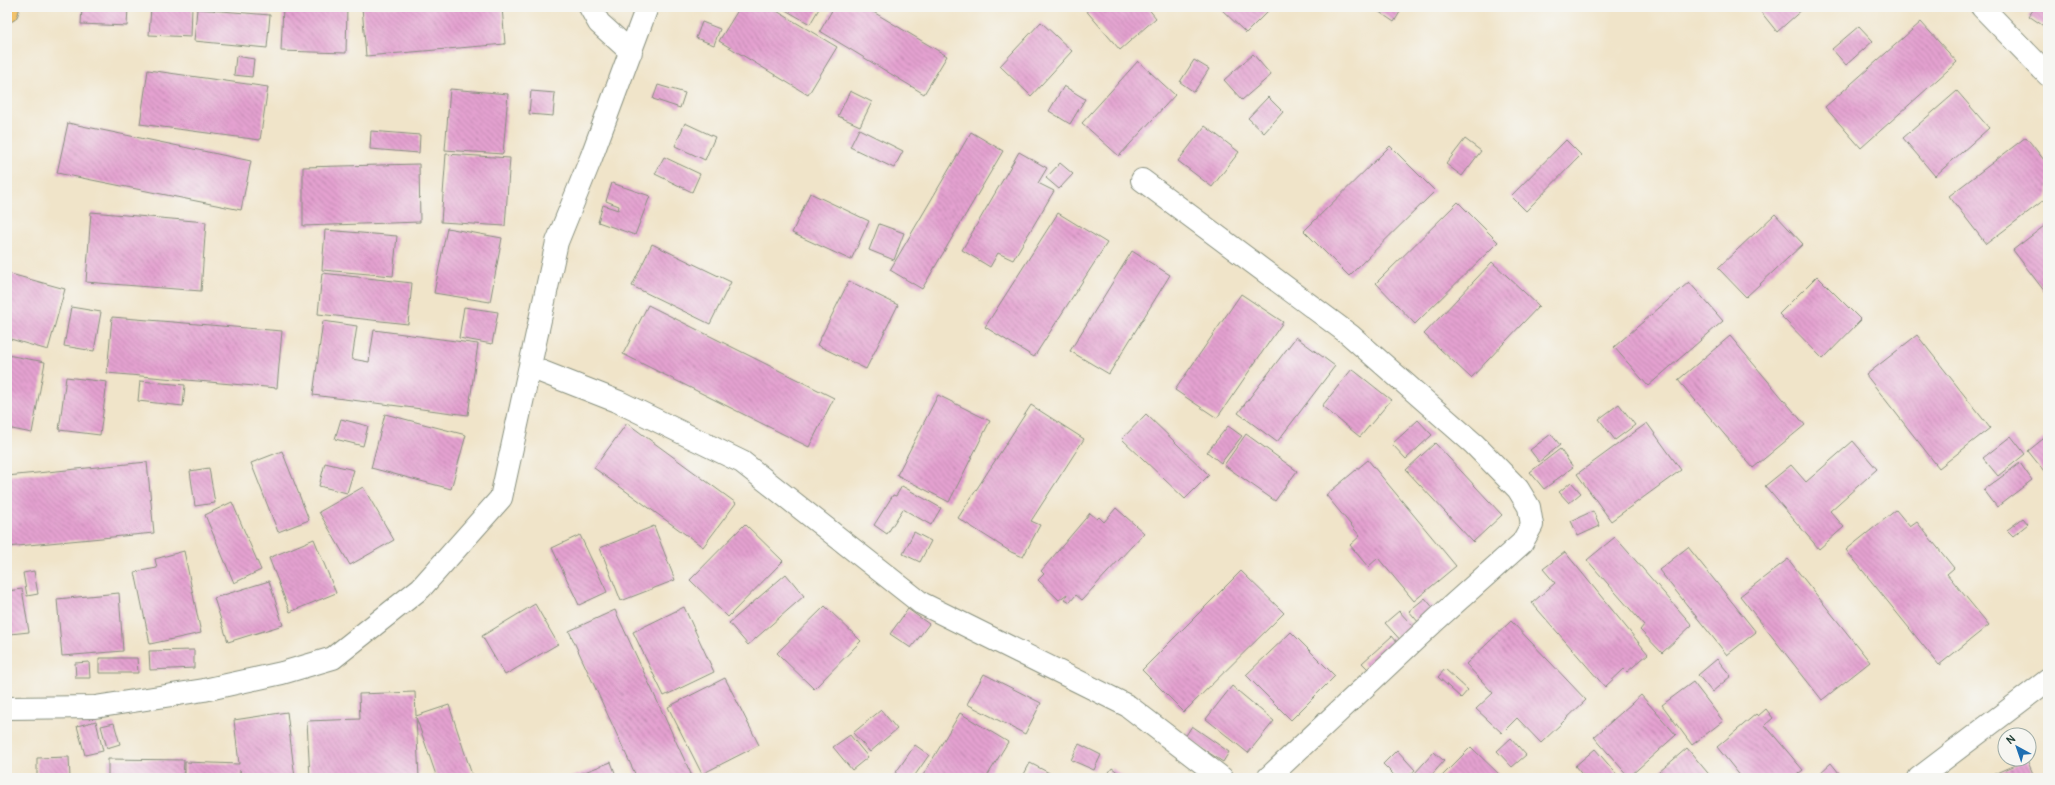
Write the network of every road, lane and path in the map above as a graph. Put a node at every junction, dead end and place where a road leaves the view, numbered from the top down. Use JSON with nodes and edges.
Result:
{"nodes":[{"id":1,"x":8,"y":7,"type":"edge"},
{"id":2,"x":590,"y":7,"type":"edge"},
{"id":3,"x":647,"y":7,"type":"edge"},
{"id":4,"x":1982,"y":7,"type":"edge"},
{"id":5,"x":7,"y":11,"type":"edge"},
{"id":6,"x":631,"y":52,"type":"junction"},
{"id":7,"x":2048,"y":75,"type":"edge"},
{"id":8,"x":1142,"y":180,"type":"dead end"},
{"id":9,"x":530,"y":367,"type":"junction"},
{"id":10,"x":2048,"y":680,"type":"edge"},
{"id":11,"x":7,"y":708,"type":"edge"},
{"id":12,"x":1222,"y":778,"type":"edge"},
{"id":13,"x":1268,"y":778,"type":"edge"},
{"id":14,"x":1919,"y":778,"type":"edge"}],
"edges":[{"from":1,"to":5,"type":"main road"},
{"from":2,"to":6,"type":"street"},
{"from":3,"to":6,"type":"street"},
{"from":4,"to":7,"type":"street"},
{"from":6,"to":9,"type":"street"},
{"from":8,"to":13,"type":"street"},
{"from":9,"to":11,"type":"street"},
{"from":9,"to":12,"type":"street"},
{"from":10,"to":14,"type":"street"}]}
